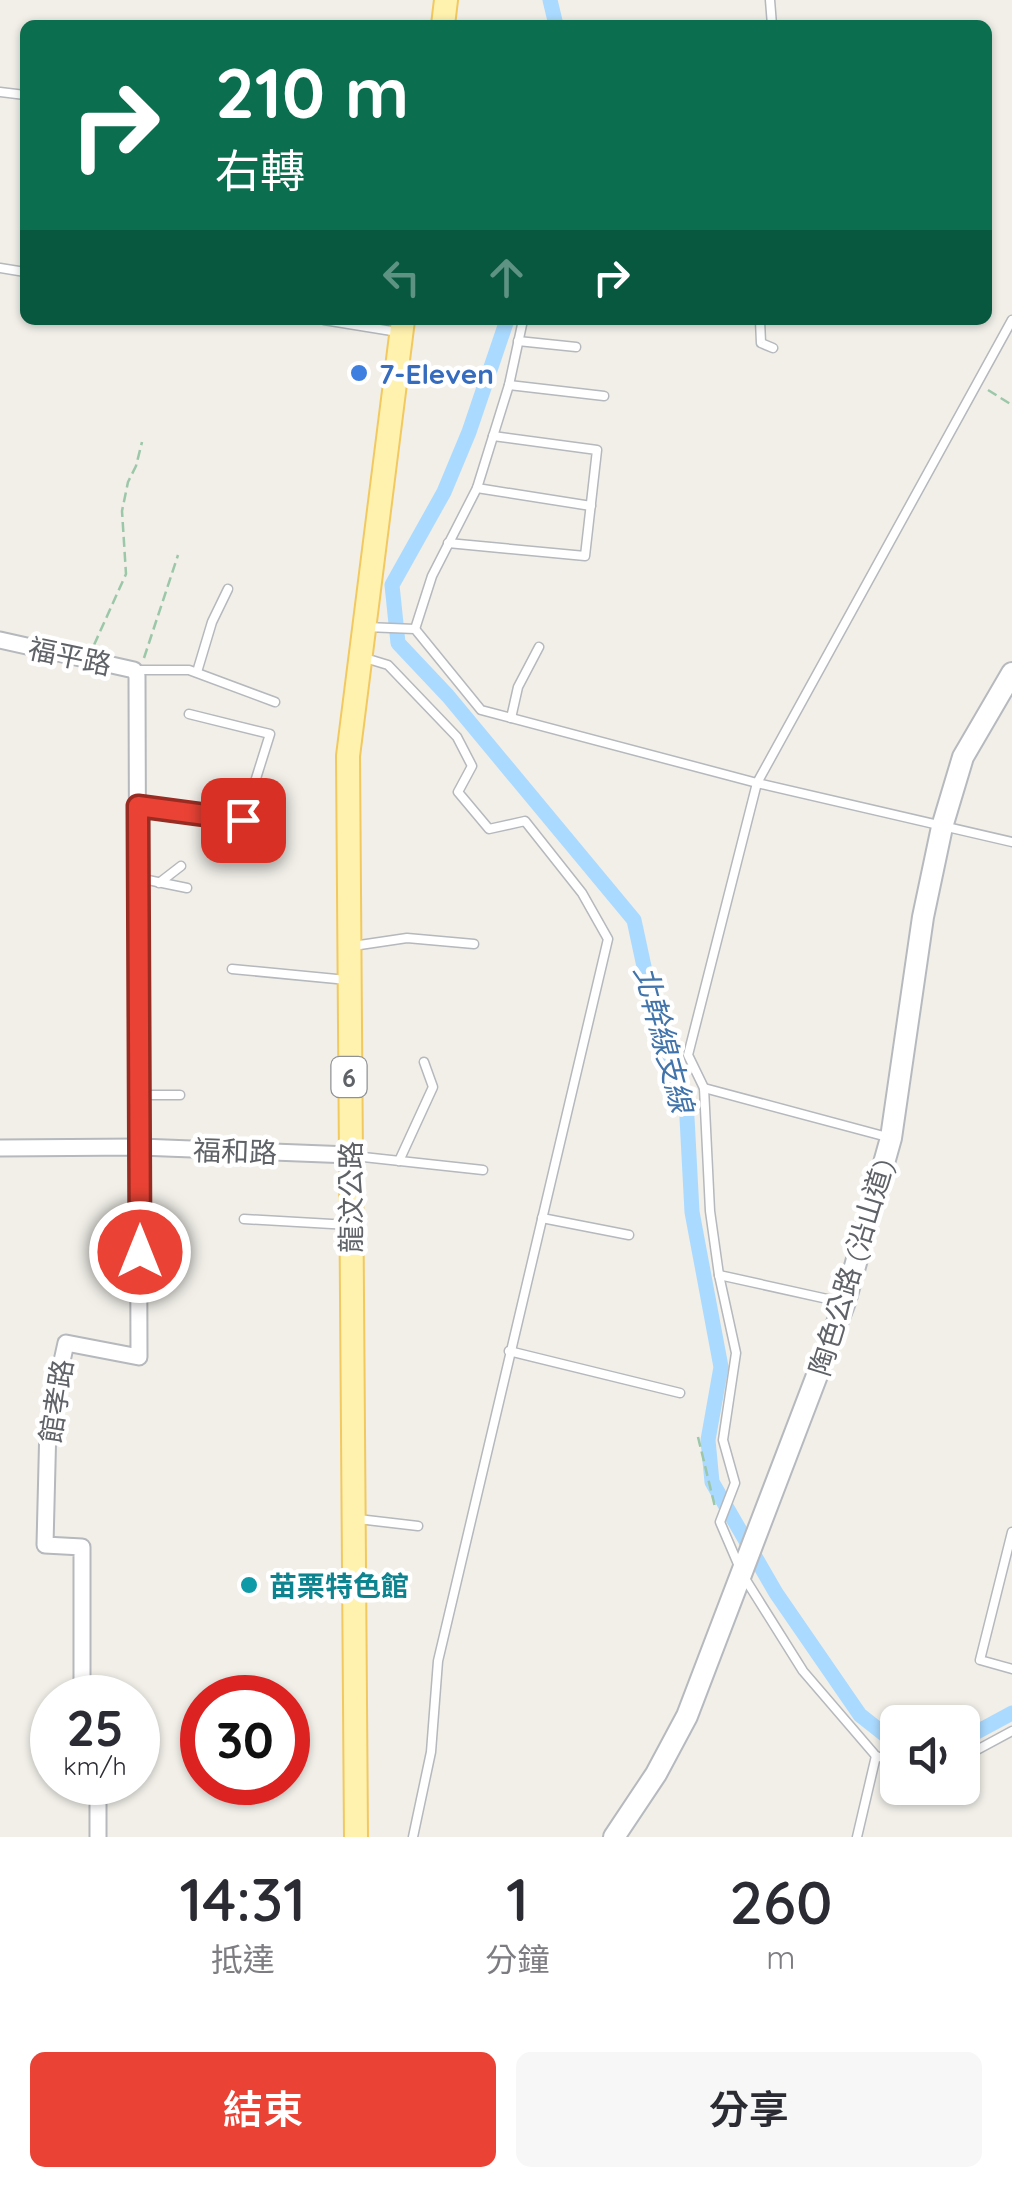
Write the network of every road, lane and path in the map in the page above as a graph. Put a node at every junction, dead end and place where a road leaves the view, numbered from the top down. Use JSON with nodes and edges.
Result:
{"nodes":[{"id":1,"x":1012,"y":320,"type":"edge"},
{"id":2,"x":522,"y":325,"type":"edge"},
{"id":3,"x":760,"y":325,"type":"edge"},
{"id":4,"x":402,"y":326,"type":"edge"},
{"id":5,"x":518,"y":341,"type":"junction"},
{"id":6,"x":576,"y":347,"type":"dead end"},
{"id":7,"x":773,"y":348,"type":"dead end"},
{"id":8,"x":977,"y":384,"type":"junction"},
{"id":9,"x":508,"y":385,"type":"junction"},
{"id":10,"x":604,"y":396,"type":"dead end"},
{"id":11,"x":1012,"y":405,"type":"edge"},
{"id":12,"x":493,"y":436,"type":"junction"},
{"id":13,"x":142,"y":442,"type":"dead end"},
{"id":14,"x":477,"y":488,"type":"junction"},
{"id":15,"x":591,"y":506,"type":"junction"},
{"id":16,"x":448,"y":543,"type":"junction"},
{"id":17,"x":178,"y":555,"type":"dead end"},
{"id":18,"x":228,"y":589,"type":"dead end"},
{"id":19,"x":363,"y":627,"type":"junction"},
{"id":20,"x":414,"y":629,"type":"junction"},
{"id":21,"x":0,"y":640,"type":"edge"},
{"id":22,"x":539,"y":647,"type":"dead end"},
{"id":23,"x":360,"y":657,"type":"junction"},
{"id":24,"x":87,"y":660,"type":"junction"},
{"id":25,"x":138,"y":672,"type":"junction"},
{"id":26,"x":197,"y":672,"type":"junction"},
{"id":27,"x":1012,"y":673,"type":"edge"},
{"id":28,"x":276,"y":702,"type":"dead end"},
{"id":29,"x":189,"y":714,"type":"dead end"},
{"id":30,"x":511,"y":718,"type":"junction"},
{"id":31,"x":757,"y":783,"type":"junction"},
{"id":32,"x":138,"y":806,"type":"junction"},
{"id":33,"x":942,"y":826,"type":"junction"},
{"id":34,"x":1012,"y":842,"type":"edge"},
{"id":35,"x":181,"y":866,"type":"dead end"},
{"id":36,"x":138,"y":878,"type":"junction"},
{"id":37,"x":159,"y":882,"type":"junction"},
{"id":38,"x":187,"y":888,"type":"dead end"},
{"id":39,"x":474,"y":944,"type":"dead end"},
{"id":40,"x":349,"y":946,"type":"junction"},
{"id":41,"x":232,"y":969,"type":"dead end"},
{"id":42,"x":349,"y":980,"type":"junction"},
{"id":43,"x":424,"y":1062,"type":"dead end"},
{"id":44,"x":704,"y":1088,"type":"junction"},
{"id":45,"x":140,"y":1095,"type":"junction"},
{"id":46,"x":180,"y":1095,"type":"dead end"},
{"id":47,"x":891,"y":1138,"type":"junction"},
{"id":48,"x":140,"y":1147,"type":"junction"},
{"id":49,"x":0,"y":1148,"type":"edge"},
{"id":50,"x":350,"y":1155,"type":"junction"},
{"id":51,"x":399,"y":1161,"type":"junction"},
{"id":52,"x":484,"y":1170,"type":"dead end"},
{"id":53,"x":542,"y":1218,"type":"junction"},
{"id":54,"x":244,"y":1219,"type":"dead end"},
{"id":55,"x":350,"y":1226,"type":"junction"},
{"id":56,"x":629,"y":1235,"type":"dead end"},
{"id":57,"x":718,"y":1275,"type":"junction"},
{"id":58,"x":846,"y":1302,"type":"junction"},
{"id":59,"x":510,"y":1351,"type":"junction"},
{"id":60,"x":680,"y":1393,"type":"dead end"},
{"id":61,"x":698,"y":1437,"type":"dead end"},
{"id":62,"x":353,"y":1518,"type":"junction"},
{"id":63,"x":721,"y":1521,"type":"junction"},
{"id":64,"x":418,"y":1526,"type":"dead end"},
{"id":65,"x":1012,"y":1532,"type":"edge"},
{"id":66,"x":742,"y":1573,"type":"junction"},
{"id":67,"x":1012,"y":1669,"type":"edge"},
{"id":68,"x":82,"y":1675,"type":"edge"},
{"id":69,"x":1012,"y":1731,"type":"edge"},
{"id":70,"x":980,"y":1748,"type":"edge"},
{"id":71,"x":876,"y":1756,"type":"junction"},
{"id":72,"x":880,"y":1757,"type":"edge"},
{"id":73,"x":98,"y":1805,"type":"edge"},
{"id":74,"x":98,"y":1837,"type":"edge"},
{"id":75,"x":356,"y":1837,"type":"edge"},
{"id":76,"x":413,"y":1837,"type":"edge"},
{"id":77,"x":614,"y":1837,"type":"edge"},
{"id":78,"x":857,"y":1837,"type":"edge"}],
"edges":[{"from":1,"to":8,"type":"lane"},
{"from":2,"to":5,"type":"lane"},
{"from":3,"to":7,"type":"lane"},
{"from":4,"to":19,"type":"main road","name":"龍汶公路","number":"6"},
{"from":5,"to":6,"type":"lane"},
{"from":5,"to":9,"type":"lane"},
{"from":8,"to":11,"type":"path"},
{"from":8,"to":31,"type":"lane"},
{"from":9,"to":10,"type":"lane"},
{"from":9,"to":12,"type":"lane"},
{"from":12,"to":14,"type":"lane"},
{"from":12,"to":15,"type":"lane"},
{"from":13,"to":24,"type":"path"},
{"from":14,"to":15,"type":"lane"},
{"from":14,"to":16,"type":"lane"},
{"from":15,"to":16,"type":"lane"},
{"from":16,"to":20,"type":"lane"},
{"from":17,"to":25,"type":"path"},
{"from":18,"to":26,"type":"lane"},
{"from":19,"to":20,"type":"lane"},
{"from":19,"to":23,"type":"main road","name":"龍汶公路","number":"6"},
{"from":20,"to":30,"type":"lane"},
{"from":21,"to":24,"type":"street","name":"福平路"},
{"from":22,"to":30,"type":"lane"},
{"from":23,"to":40,"type":"main road","name":"龍汶公路","number":"6"},
{"from":23,"to":53,"type":"lane"},
{"from":24,"to":25,"type":"street","name":"福平路"},
{"from":25,"to":26,"type":"lane"},
{"from":25,"to":32,"type":"street","name":"館孝路"},
{"from":26,"to":28,"type":"lane"},
{"from":27,"to":33,"type":"main road","name":"陶色公路 (沿山道)"},
{"from":29,"to":32,"type":"lane"},
{"from":30,"to":31,"type":"lane"},
{"from":31,"to":33,"type":"lane"},
{"from":31,"to":44,"type":"lane"},
{"from":32,"to":36,"type":"street","name":"館孝路"},
{"from":33,"to":34,"type":"lane"},
{"from":33,"to":47,"type":"main road","name":"陶色公路 (沿山道)"},
{"from":35,"to":37,"type":"lane"},
{"from":36,"to":37,"type":"lane"},
{"from":36,"to":45,"type":"street","name":"館孝路"},
{"from":37,"to":38,"type":"lane"},
{"from":39,"to":40,"type":"lane"},
{"from":40,"to":42,"type":"main road","name":"龍汶公路","number":"6"},
{"from":41,"to":42,"type":"lane"},
{"from":42,"to":50,"type":"main road","name":"龍汶公路","number":"6"},
{"from":43,"to":51,"type":"lane"},
{"from":44,"to":47,"type":"lane"},
{"from":44,"to":57,"type":"lane"},
{"from":45,"to":46,"type":"lane"},
{"from":45,"to":48,"type":"street","name":"館孝路"},
{"from":47,"to":58,"type":"main road","name":"陶色公路 (沿山道)"},
{"from":48,"to":49,"type":"street","name":"福和路"},
{"from":48,"to":50,"type":"street","name":"福和路"},
{"from":48,"to":68,"type":"street","name":"館孝路"},
{"from":50,"to":51,"type":"lane"},
{"from":50,"to":55,"type":"main road","name":"龍汶公路","number":"6"},
{"from":51,"to":52,"type":"lane"},
{"from":53,"to":56,"type":"lane"},
{"from":53,"to":59,"type":"lane"},
{"from":54,"to":55,"type":"lane"},
{"from":55,"to":62,"type":"main road","name":"龍汶公路","number":"6"},
{"from":57,"to":58,"type":"lane"},
{"from":57,"to":63,"type":"lane"},
{"from":58,"to":66,"type":"main road","name":"陶色公路 (沿山道)"},
{"from":59,"to":60,"type":"lane"},
{"from":59,"to":76,"type":"lane"},
{"from":61,"to":63,"type":"path"},
{"from":62,"to":64,"type":"lane"},
{"from":62,"to":75,"type":"main road","name":"龍汶公路","number":"6"},
{"from":63,"to":66,"type":"lane"},
{"from":65,"to":67,"type":"lane"},
{"from":66,"to":71,"type":"lane"},
{"from":66,"to":77,"type":"main road","name":"陶色公路 (沿山道)"},
{"from":69,"to":70,"type":"lane"},
{"from":71,"to":72,"type":"lane"},
{"from":71,"to":78,"type":"lane"},
{"from":73,"to":74,"type":"street"}]}
